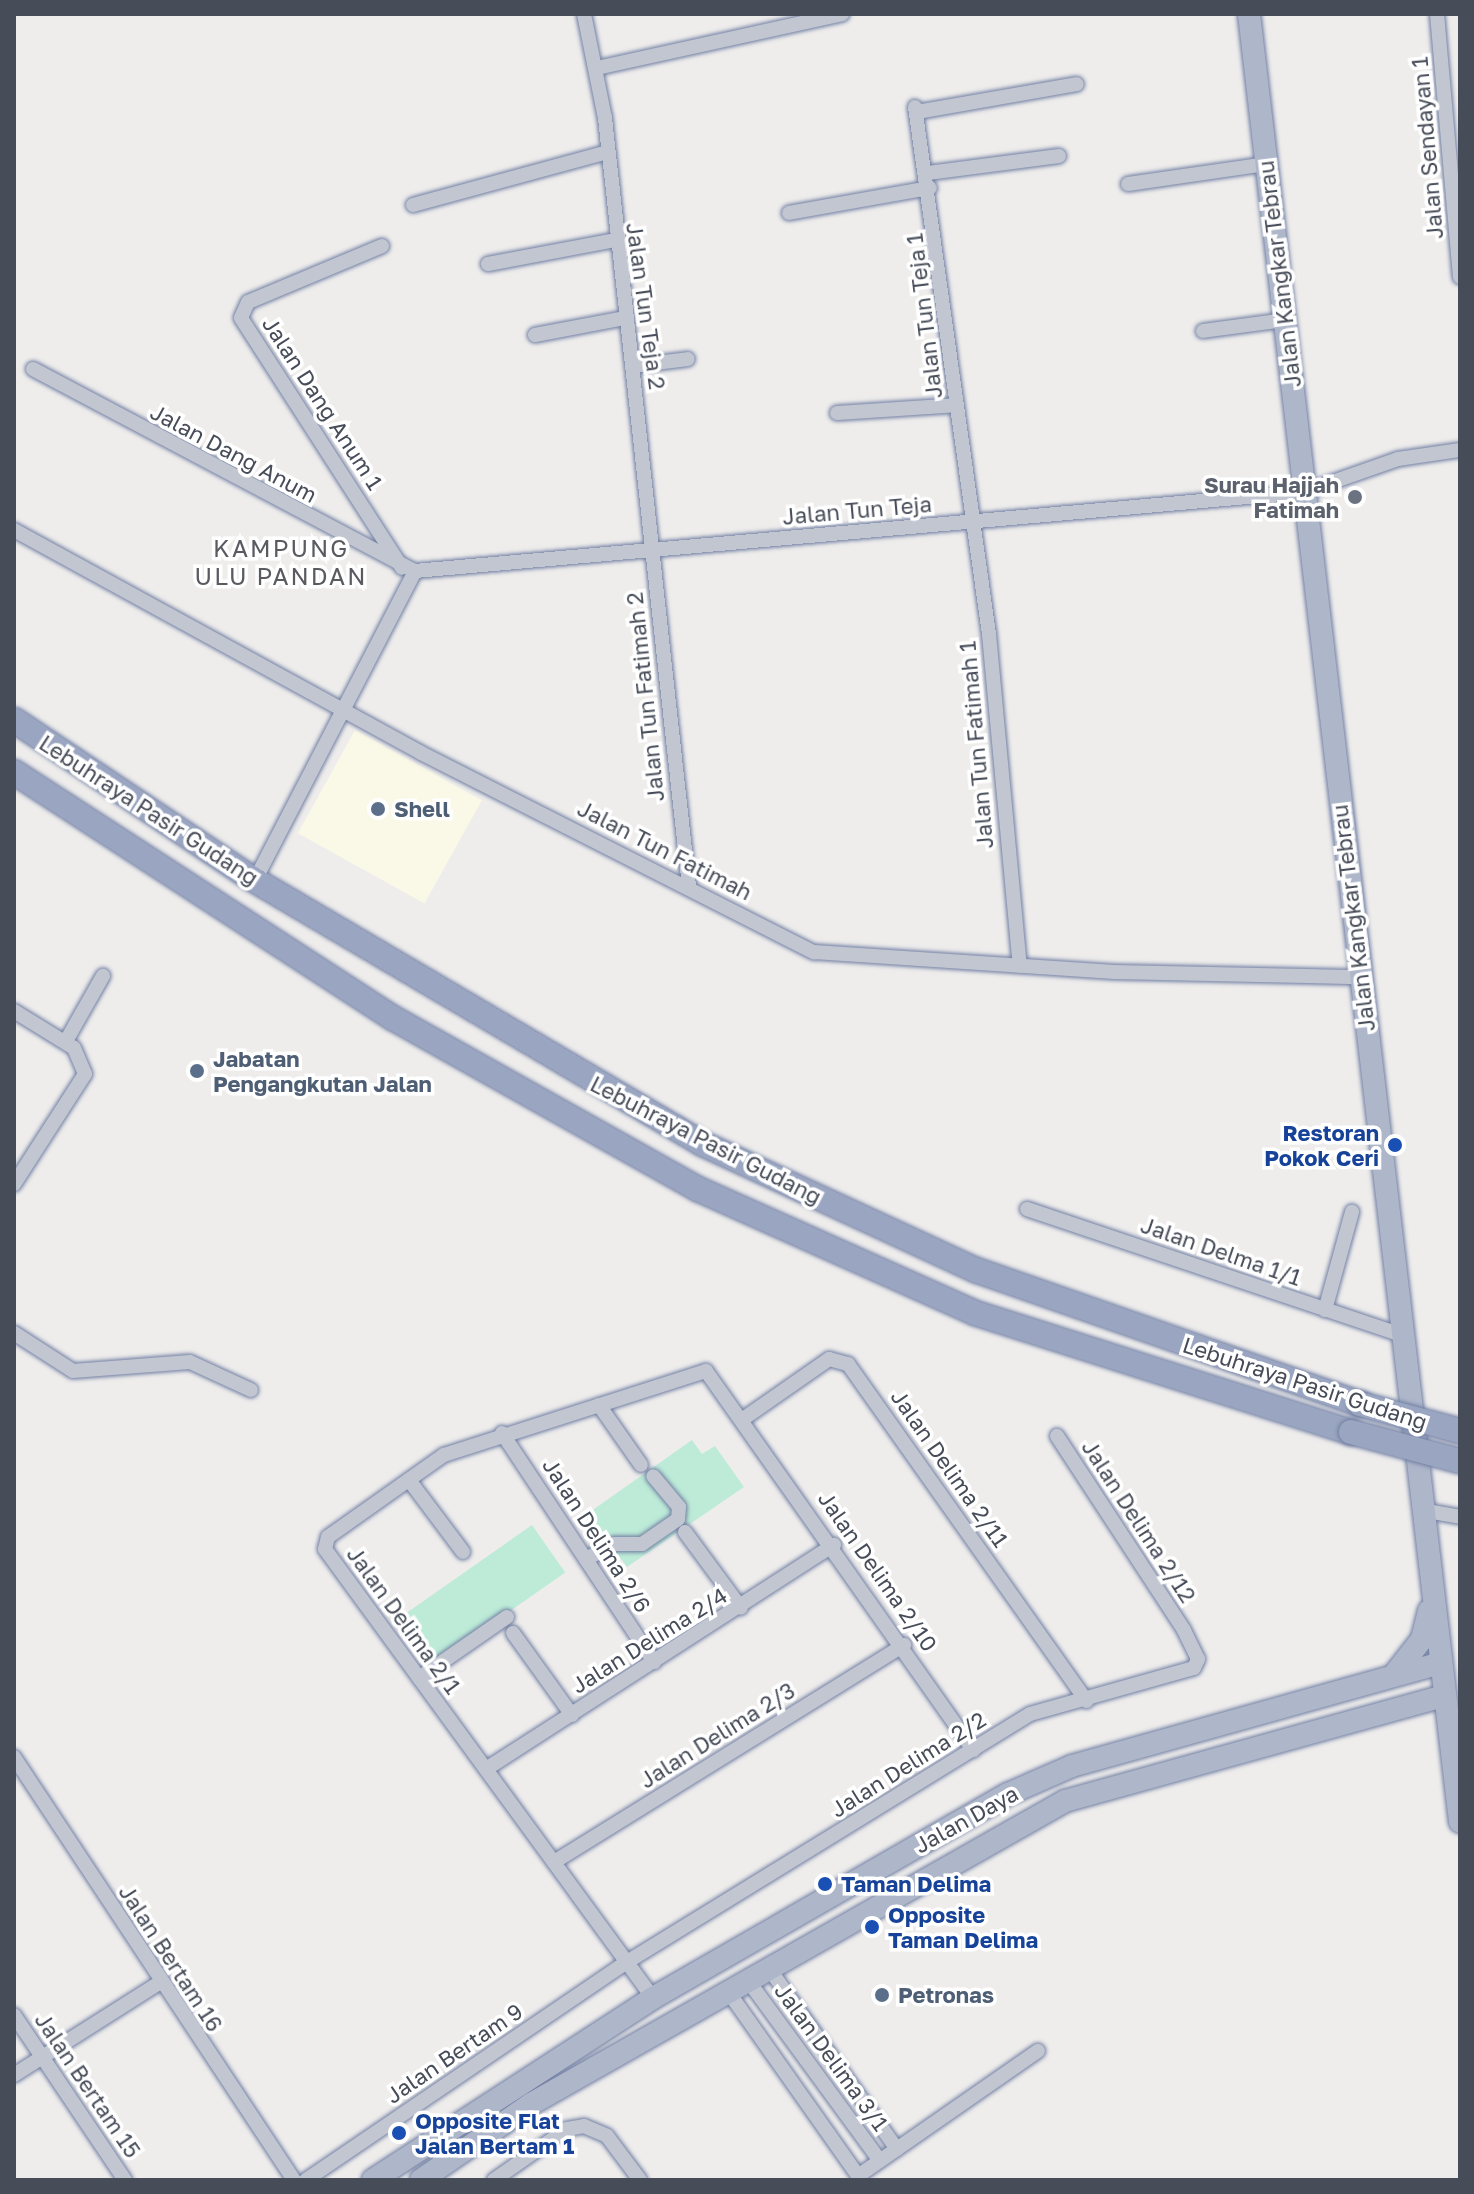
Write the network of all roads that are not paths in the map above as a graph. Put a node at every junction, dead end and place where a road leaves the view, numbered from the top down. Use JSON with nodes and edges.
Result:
{"nodes":[{"id":1,"x":584,"y":14,"type":"edge"},
{"id":2,"x":842,"y":14,"type":"edge"},
{"id":3,"x":1249,"y":14,"type":"edge"},
{"id":4,"x":1437,"y":14,"type":"edge"},
{"id":5,"x":597,"y":68,"type":"junction"},
{"id":6,"x":1077,"y":84,"type":"dead end"},
{"id":7,"x":604,"y":153,"type":"junction"},
{"id":8,"x":1059,"y":156,"type":"dead end"},
{"id":9,"x":1266,"y":164,"type":"junction"},
{"id":10,"x":929,"y":181,"type":"junction"},
{"id":11,"x":1128,"y":184,"type":"dead end"},
{"id":12,"x":413,"y":205,"type":"dead end"},
{"id":13,"x":789,"y":213,"type":"dead end"},
{"id":14,"x":615,"y":240,"type":"junction"},
{"id":15,"x":382,"y":246,"type":"dead end"},
{"id":16,"x":488,"y":264,"type":"dead end"},
{"id":17,"x":1460,"y":277,"type":"edge"},
{"id":18,"x":625,"y":318,"type":"junction"},
{"id":19,"x":1284,"y":320,"type":"junction"},
{"id":20,"x":1203,"y":331,"type":"dead end"},
{"id":21,"x":535,"y":335,"type":"dead end"},
{"id":22,"x":688,"y":359,"type":"dead end"},
{"id":23,"x":632,"y":366,"type":"junction"},
{"id":24,"x":33,"y":369,"type":"dead end"},
{"id":25,"x":956,"y":405,"type":"junction"},
{"id":26,"x":837,"y":413,"type":"dead end"},
{"id":27,"x":1460,"y":450,"type":"edge"},
{"id":28,"x":1304,"y":492,"type":"junction"},
{"id":29,"x":975,"y":521,"type":"junction"},
{"id":30,"x":14,"y":530,"type":"edge"},
{"id":31,"x":652,"y":551,"type":"junction"},
{"id":32,"x":408,"y":570,"type":"junction"},
{"id":33,"x":342,"y":710,"type":"junction"},
{"id":34,"x":14,"y":720,"type":"edge"},
{"id":35,"x":14,"y":772,"type":"edge"},
{"id":36,"x":255,"y":880,"type":"junction"},
{"id":37,"x":689,"y":886,"type":"junction"},
{"id":38,"x":1020,"y":966,"type":"junction"},
{"id":39,"x":103,"y":976,"type":"dead end"},
{"id":40,"x":1360,"y":977,"type":"junction"},
{"id":41,"x":14,"y":1011,"type":"edge"},
{"id":42,"x":66,"y":1041,"type":"junction"},
{"id":43,"x":14,"y":1184,"type":"edge"},
{"id":44,"x":1027,"y":1209,"type":"dead end"},
{"id":45,"x":1352,"y":1212,"type":"dead end"},
{"id":46,"x":1325,"y":1310,"type":"junction"},
{"id":47,"x":14,"y":1333,"type":"edge"},
{"id":48,"x":1401,"y":1335,"type":"junction"},
{"id":49,"x":251,"y":1390,"type":"dead end"},
{"id":50,"x":599,"y":1405,"type":"junction"},
{"id":51,"x":743,"y":1419,"type":"junction"},
{"id":52,"x":1460,"y":1431,"type":"edge"},
{"id":53,"x":502,"y":1433,"type":"junction"},
{"id":54,"x":1057,"y":1436,"type":"dead end"},
{"id":55,"x":1460,"y":1461,"type":"edge"},
{"id":56,"x":641,"y":1465,"type":"dead end"},
{"id":57,"x":653,"y":1476,"type":"dead end"},
{"id":58,"x":409,"y":1480,"type":"junction"},
{"id":59,"x":1421,"y":1510,"type":"junction"},
{"id":60,"x":1460,"y":1517,"type":"edge"},
{"id":61,"x":685,"y":1532,"type":"dead end"},
{"id":62,"x":834,"y":1545,"type":"junction"},
{"id":63,"x":463,"y":1552,"type":"dead end"},
{"id":64,"x":586,"y":1559,"type":"junction"},
{"id":65,"x":1432,"y":1595,"type":"junction"},
{"id":66,"x":741,"y":1608,"type":"junction"},
{"id":67,"x":507,"y":1617,"type":"dead end"},
{"id":68,"x":1184,"y":1630,"type":"joint"},
{"id":69,"x":513,"y":1633,"type":"dead end"},
{"id":70,"x":904,"y":1645,"type":"junction"},
{"id":71,"x":654,"y":1662,"type":"junction"},
{"id":72,"x":1440,"y":1663,"type":"junction"},
{"id":73,"x":1394,"y":1675,"type":"junction"},
{"id":74,"x":419,"y":1678,"type":"junction"},
{"id":75,"x":1444,"y":1696,"type":"junction"},
{"id":76,"x":1087,"y":1701,"type":"junction"},
{"id":77,"x":1398,"y":1706,"type":"junction"},
{"id":78,"x":572,"y":1715,"type":"junction"},
{"id":79,"x":1146,"y":1746,"type":"junction"},
{"id":80,"x":1451,"y":1749,"type":"junction"},
{"id":81,"x":973,"y":1750,"type":"junction"},
{"id":82,"x":14,"y":1757,"type":"edge"},
{"id":83,"x":486,"y":1769,"type":"junction"},
{"id":84,"x":1134,"y":1780,"type":"junction"},
{"id":85,"x":1460,"y":1822,"type":"edge"},
{"id":86,"x":554,"y":1862,"type":"junction"},
{"id":87,"x":627,"y":1962,"type":"junction"},
{"id":88,"x":768,"y":1967,"type":"junction"},
{"id":89,"x":747,"y":1979,"type":"junction"},
{"id":90,"x":159,"y":1983,"type":"junction"},
{"id":91,"x":727,"y":1990,"type":"junction"},
{"id":92,"x":653,"y":1998,"type":"junction"},
{"id":93,"x":14,"y":2015,"type":"edge"},
{"id":94,"x":1038,"y":2051,"type":"dead end"},
{"id":95,"x":43,"y":2056,"type":"junction"},
{"id":96,"x":14,"y":2075,"type":"edge"},
{"id":97,"x":897,"y":2149,"type":"junction"},
{"id":98,"x":880,"y":2161,"type":"junction"},
{"id":99,"x":122,"y":2175,"type":"edge"},
{"id":100,"x":104,"y":2180,"type":"edge"},
{"id":101,"x":294,"y":2180,"type":"edge"},
{"id":102,"x":306,"y":2180,"type":"edge"},
{"id":103,"x":373,"y":2180,"type":"edge"},
{"id":104,"x":421,"y":2180,"type":"edge"},
{"id":105,"x":494,"y":2180,"type":"edge"},
{"id":106,"x":640,"y":2180,"type":"edge"}],
"edges":[{"from":1,"to":5,"type":"street","name":"Jalan Tun Teja 2"},
{"from":2,"to":5,"type":"street"},
{"from":3,"to":9,"type":"main road","name":"Jalan Kangkar Tebrau"},
{"from":4,"to":17,"type":"street","name":"Jalan Sendayan 1"},
{"from":5,"to":7,"type":"street","name":"Jalan Tun Teja 2"},
{"from":6,"to":10,"type":"street","name":"Jalan Tun Teja 1"},
{"from":7,"to":12,"type":"street"},
{"from":7,"to":14,"type":"street","name":"Jalan Tun Teja 2"},
{"from":8,"to":10,"type":"street"},
{"from":9,"to":11,"type":"street"},
{"from":9,"to":19,"type":"main road","name":"Jalan Kangkar Tebrau"},
{"from":10,"to":13,"type":"street"},
{"from":10,"to":25,"type":"street","name":"Jalan Tun Teja 1"},
{"from":14,"to":16,"type":"street"},
{"from":14,"to":18,"type":"street","name":"Jalan Tun Teja 2"},
{"from":15,"to":32,"type":"street","name":"Jalan Dang Anum 1"},
{"from":18,"to":21,"type":"street"},
{"from":18,"to":23,"type":"street","name":"Jalan Tun Teja 2"},
{"from":19,"to":20,"type":"street"},
{"from":19,"to":28,"type":"main road","name":"Jalan Kangkar Tebrau"},
{"from":22,"to":23,"type":"street"},
{"from":23,"to":31,"type":"street","name":"Jalan Tun Teja 2"},
{"from":24,"to":32,"type":"street","name":"Jalan Dang Anum"},
{"from":25,"to":26,"type":"street"},
{"from":25,"to":29,"type":"street","name":"Jalan Tun Teja 1"},
{"from":27,"to":28,"type":"street","name":"Jalan Tun Teja"},
{"from":28,"to":29,"type":"street","name":"Jalan Tun Teja"},
{"from":28,"to":40,"type":"main road","name":"Jalan Kangkar Tebrau"},
{"from":29,"to":31,"type":"street","name":"Jalan Tun Teja"},
{"from":29,"to":38,"type":"street","name":"Jalan Tun Fatimah 1"},
{"from":30,"to":33,"type":"street","name":"Jalan Tun Fatimah"},
{"from":31,"to":32,"type":"street","name":"Jalan Tun Teja"},
{"from":31,"to":37,"type":"street","name":"Jalan Tun Fatimah 2"},
{"from":32,"to":33,"type":"street"},
{"from":33,"to":36,"type":"street"},
{"from":33,"to":37,"type":"street","name":"Jalan Tun Fatimah"},
{"from":34,"to":36,"type":"highway","name":"Lebuhraya Pasir Gudang"},
{"from":35,"to":55,"type":"highway","name":"Lebuhraya Pasir Gudang","bridge":true},
{"from":36,"to":52,"type":"highway","name":"Lebuhraya Pasir Gudang","bridge":true},
{"from":37,"to":38,"type":"street","name":"Jalan Tun Fatimah"},
{"from":38,"to":40,"type":"street","name":"Jalan Tun Fatimah"},
{"from":39,"to":42,"type":"street"},
{"from":40,"to":48,"type":"main road","name":"Jalan Kangkar Tebrau"},
{"from":41,"to":42,"type":"street"},
{"from":42,"to":43,"type":"street"},
{"from":44,"to":46,"type":"street","name":"Jalan Delma 1/1"},
{"from":45,"to":46,"type":"street"},
{"from":46,"to":48,"type":"street","name":"Jalan Delma 1/1"},
{"from":47,"to":49,"type":"street"},
{"from":48,"to":59,"type":"main road","name":"Jalan Kangkar Tebrau"},
{"from":50,"to":51,"type":"street","name":"Jalan Delima 2/1"},
{"from":50,"to":53,"type":"street","name":"Jalan Delima 2/1"},
{"from":50,"to":56,"type":"street"},
{"from":51,"to":62,"type":"street","name":"Jalan Delima 2/10"},
{"from":51,"to":76,"type":"street","name":"Jalan Delima 2/11"},
{"from":53,"to":58,"type":"street","name":"Jalan Delima 2/1"},
{"from":53,"to":64,"type":"street","name":"Jalan Delima 2/6"},
{"from":54,"to":68,"type":"street","name":"Jalan Delima 2/12"},
{"from":57,"to":64,"type":"street"},
{"from":58,"to":63,"type":"street"},
{"from":58,"to":74,"type":"street","name":"Jalan Delima 2/1"},
{"from":59,"to":60,"type":"street"},
{"from":59,"to":65,"type":"main road","name":"Jalan Kangkar Tebrau"},
{"from":61,"to":66,"type":"street"},
{"from":62,"to":66,"type":"street","name":"Jalan Delima 2/4"},
{"from":62,"to":70,"type":"street","name":"Jalan Delima 2/10"},
{"from":64,"to":71,"type":"street","name":"Jalan Delima 2/6"},
{"from":65,"to":72,"type":"main road","name":"Jalan Kangkar Tebrau"},
{"from":65,"to":73,"type":"main road"},
{"from":66,"to":71,"type":"street","name":"Jalan Delima 2/4"},
{"from":67,"to":74,"type":"street"},
{"from":68,"to":76,"type":"street","name":"Jalan Delima 2/2"},
{"from":69,"to":78,"type":"street"},
{"from":70,"to":81,"type":"street","name":"Jalan Delima 2/10"},
{"from":70,"to":86,"type":"street","name":"Jalan Delima 2/3"},
{"from":71,"to":78,"type":"street","name":"Jalan Delima 2/4"},
{"from":72,"to":73,"type":"main road","name":"Jalan Daya"},
{"from":72,"to":75,"type":"main road","name":"Jalan Kangkar Tebrau"},
{"from":73,"to":79,"type":"main road","name":"Jalan Daya"},
{"from":74,"to":83,"type":"street","name":"Jalan Delima 2/1"},
{"from":75,"to":77,"type":"main road","name":"Jalan Daya"},
{"from":75,"to":80,"type":"main road","name":"Jalan Kangkar Tebrau"},
{"from":76,"to":81,"type":"street","name":"Jalan Delima 2/2"},
{"from":77,"to":80,"type":"main road"},
{"from":77,"to":84,"type":"main road","name":"Jalan Daya"},
{"from":78,"to":83,"type":"street","name":"Jalan Delima 2/4"},
{"from":79,"to":84,"type":"main road"},
{"from":79,"to":92,"type":"main road","name":"Jalan Daya"},
{"from":80,"to":85,"type":"main road","name":"Jalan Kangkar Tebrau"},
{"from":81,"to":87,"type":"street","name":"Jalan Delima 2/2"},
{"from":82,"to":90,"type":"street","name":"Jalan Bertam 16"},
{"from":83,"to":86,"type":"street","name":"Jalan Delima 2/1"},
{"from":84,"to":88,"type":"main road","name":"Jalan Daya"},
{"from":86,"to":87,"type":"street","name":"Jalan Delima 2/1"},
{"from":87,"to":92,"type":"street","name":"Jalan Delima 2/1"},
{"from":87,"to":102,"type":"street","name":"Jalan Bertam 9"},
{"from":88,"to":89,"type":"main road","name":"Jalan Daya"},
{"from":88,"to":97,"type":"street","name":"Jalan Delima 3/1"},
{"from":89,"to":91,"type":"main road","name":"Jalan Daya"},
{"from":89,"to":98,"type":"street","name":"Jalan Delima 3/1"},
{"from":90,"to":95,"type":"street"},
{"from":90,"to":101,"type":"street","name":"Jalan Bertam 16"},
{"from":91,"to":98,"type":"street"},
{"from":91,"to":104,"type":"main road","name":"Jalan Daya"},
{"from":92,"to":103,"type":"main road","name":"Jalan Daya"},
{"from":93,"to":95,"type":"street","name":"Jalan Bertam 15"},
{"from":94,"to":97,"type":"street"},
{"from":95,"to":96,"type":"street"},
{"from":95,"to":99,"type":"street","name":"Jalan Bertam 15"},
{"from":97,"to":98,"type":"street"},
{"from":99,"to":100,"type":"street"},
{"from":105,"to":106,"type":"street"}]}
